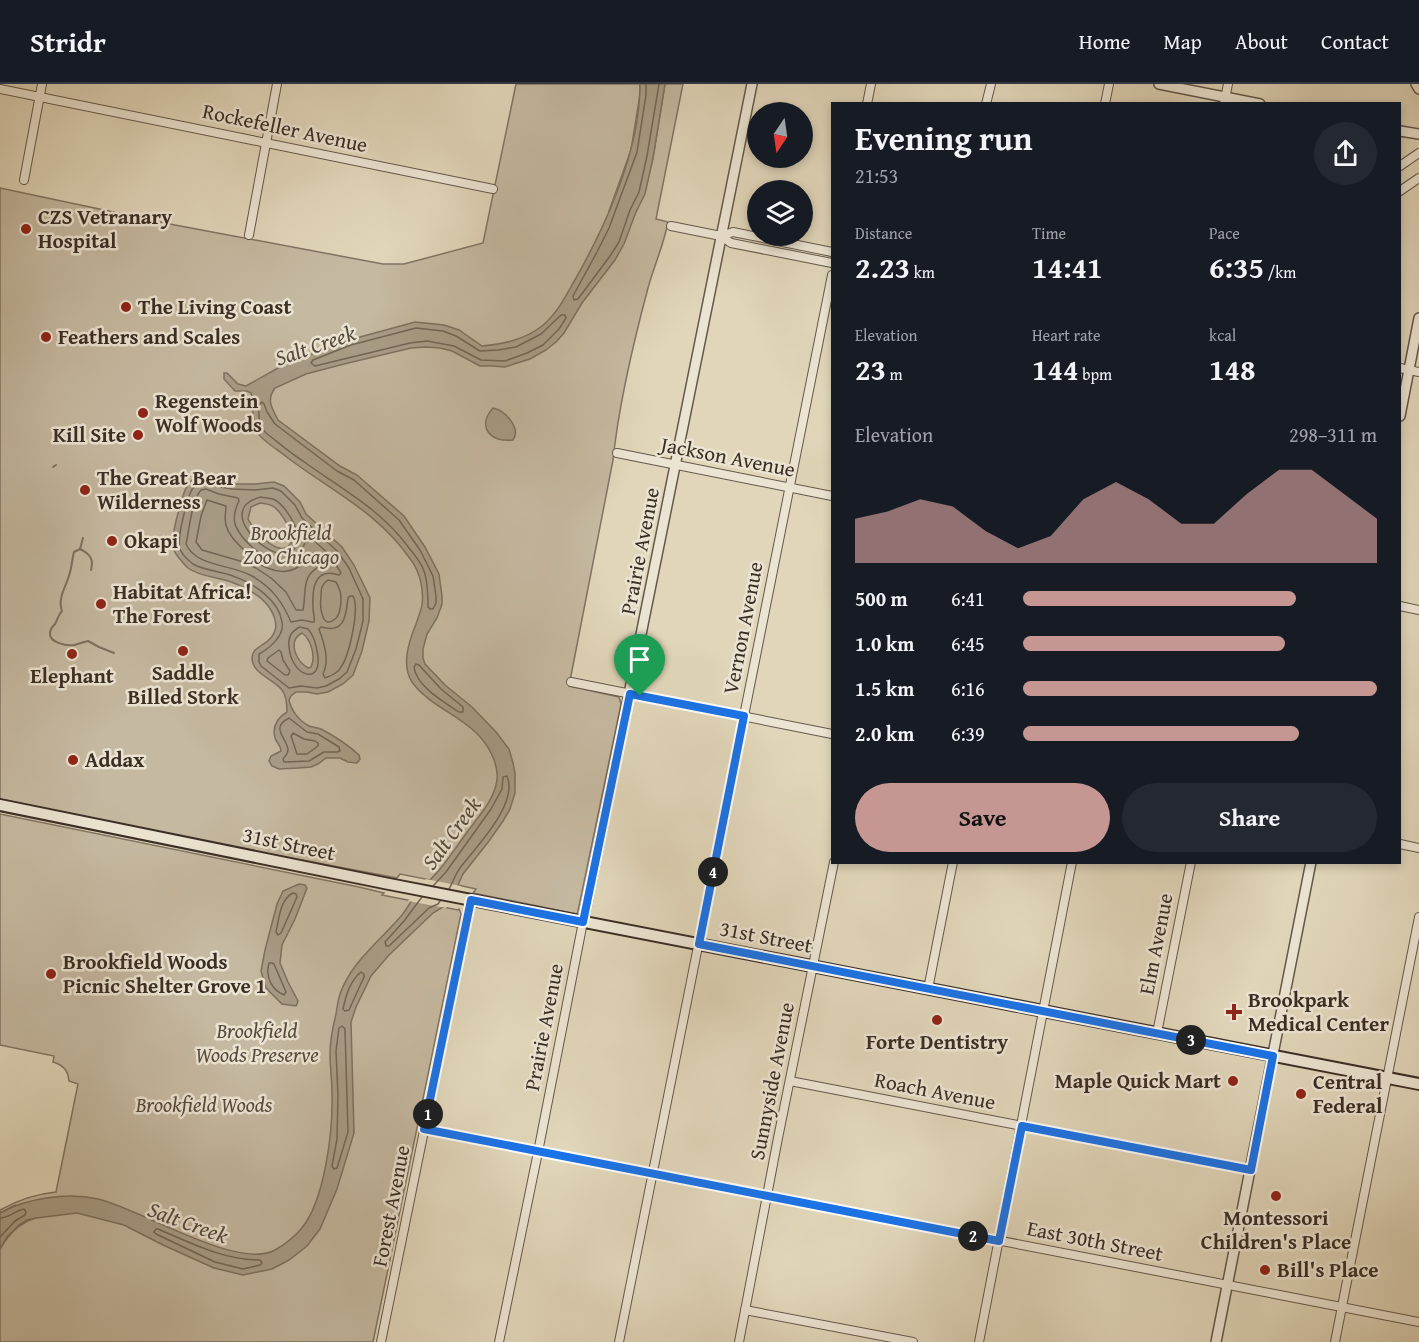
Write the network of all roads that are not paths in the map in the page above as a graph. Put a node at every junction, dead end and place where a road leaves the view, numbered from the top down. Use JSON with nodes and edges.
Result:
{"nodes":[{"id":1,"x":42,"y":84,"type":"edge"},
{"id":2,"x":278,"y":84,"type":"edge"},
{"id":3,"x":752,"y":84,"type":"edge"},
{"id":4,"x":871,"y":84,"type":"edge"},
{"id":5,"x":991,"y":84,"type":"edge"},
{"id":6,"x":1109,"y":84,"type":"edge"},
{"id":7,"x":1159,"y":84,"type":"edge"},
{"id":8,"x":1228,"y":84,"type":"edge"},
{"id":9,"x":1416,"y":84,"type":"edge"},
{"id":10,"x":0,"y":89,"type":"edge"},
{"id":11,"x":1419,"y":89,"type":"edge"},
{"id":12,"x":39,"y":97,"type":"junction"},
{"id":13,"x":1225,"y":100,"type":"edge"},
{"id":14,"x":867,"y":102,"type":"edge"},
{"id":15,"x":987,"y":102,"type":"edge"},
{"id":16,"x":1105,"y":102,"type":"edge"},
{"id":17,"x":1242,"y":102,"type":"edge"},
{"id":18,"x":1401,"y":131,"type":"edge"},
{"id":19,"x":1419,"y":134,"type":"edge"},
{"id":20,"x":266,"y":142,"type":"junction"},
{"id":21,"x":1419,"y":153,"type":"edge"},
{"id":22,"x":1401,"y":165,"type":"edge"},
{"id":23,"x":1419,"y":178,"type":"edge"},
{"id":24,"x":24,"y":180,"type":"dead end"},
{"id":25,"x":493,"y":189,"type":"dead end"},
{"id":26,"x":1401,"y":190,"type":"edge"},
{"id":27,"x":672,"y":226,"type":"dead end"},
{"id":28,"x":249,"y":235,"type":"dead end"},
{"id":29,"x":722,"y":236,"type":"junction"},
{"id":30,"x":831,"y":252,"type":"edge"},
{"id":31,"x":831,"y":263,"type":"edge"},
{"id":32,"x":831,"y":280,"type":"edge"},
{"id":33,"x":1419,"y":318,"type":"edge"},
{"id":34,"x":1404,"y":369,"type":"edge"},
{"id":35,"x":1419,"y":372,"type":"edge"},
{"id":36,"x":1401,"y":404,"type":"edge"},
{"id":37,"x":617,"y":453,"type":"dead end"},
{"id":38,"x":675,"y":465,"type":"junction"},
{"id":39,"x":790,"y":487,"type":"junction"},
{"id":40,"x":831,"y":496,"type":"edge"},
{"id":41,"x":1401,"y":606,"type":"edge"},
{"id":42,"x":1419,"y":610,"type":"edge"},
{"id":43,"x":571,"y":681,"type":"dead end"},
{"id":44,"x":630,"y":694,"type":"junction"},
{"id":45,"x":744,"y":716,"type":"junction"},
{"id":46,"x":831,"y":734,"type":"edge"},
{"id":47,"x":0,"y":805,"type":"edge"},
{"id":48,"x":1401,"y":844,"type":"edge"},
{"id":49,"x":1419,"y":848,"type":"edge"},
{"id":50,"x":834,"y":864,"type":"edge"},
{"id":51,"x":953,"y":864,"type":"edge"},
{"id":52,"x":1072,"y":864,"type":"edge"},
{"id":53,"x":1191,"y":864,"type":"edge"},
{"id":54,"x":1311,"y":864,"type":"edge"},
{"id":55,"x":471,"y":900,"type":"junction"},
{"id":56,"x":1419,"y":917,"type":"edge"},
{"id":57,"x":583,"y":922,"type":"junction"},
{"id":58,"x":699,"y":944,"type":"junction"},
{"id":59,"x":813,"y":966,"type":"junction"},
{"id":60,"x":928,"y":989,"type":"junction"},
{"id":61,"x":1043,"y":1011,"type":"junction"},
{"id":62,"x":1157,"y":1033,"type":"junction"},
{"id":63,"x":1273,"y":1056,"type":"junction"},
{"id":64,"x":1387,"y":1078,"type":"junction"},
{"id":65,"x":790,"y":1081,"type":"junction"},
{"id":66,"x":1419,"y":1084,"type":"edge"},
{"id":67,"x":1022,"y":1126,"type":"junction"},
{"id":68,"x":424,"y":1129,"type":"junction"},
{"id":69,"x":538,"y":1152,"type":"junction"},
{"id":70,"x":1251,"y":1170,"type":"junction"},
{"id":71,"x":653,"y":1174,"type":"junction"},
{"id":72,"x":767,"y":1196,"type":"junction"},
{"id":73,"x":999,"y":1241,"type":"junction"},
{"id":74,"x":1227,"y":1285,"type":"junction"},
{"id":75,"x":1342,"y":1307,"type":"junction"},
{"id":76,"x":745,"y":1310,"type":"junction"},
{"id":77,"x":1419,"y":1322,"type":"edge"},
{"id":78,"x":381,"y":1342,"type":"edge"},
{"id":79,"x":499,"y":1342,"type":"edge"},
{"id":80,"x":619,"y":1342,"type":"edge"},
{"id":81,"x":739,"y":1342,"type":"edge"},
{"id":82,"x":913,"y":1342,"type":"edge"},
{"id":83,"x":979,"y":1342,"type":"edge"},
{"id":84,"x":1216,"y":1342,"type":"edge"},
{"id":85,"x":1335,"y":1342,"type":"edge"}],
"edges":[{"from":1,"to":12,"type":"street"},
{"from":2,"to":20,"type":"street"},
{"from":3,"to":29,"type":"street","name":"Prairie Avenue"},
{"from":4,"to":14,"type":"street"},
{"from":5,"to":15,"type":"street"},
{"from":6,"to":16,"type":"street"},
{"from":7,"to":13,"type":"street"},
{"from":8,"to":13,"type":"street"},
{"from":9,"to":11,"type":"street"},
{"from":10,"to":12,"type":"street","name":"Rockefeller Avenue"},
{"from":12,"to":20,"type":"street","name":"Rockefeller Avenue"},
{"from":12,"to":24,"type":"street"},
{"from":13,"to":17,"type":"street"},
{"from":18,"to":19,"type":"street"},
{"from":20,"to":25,"type":"street","name":"Rockefeller Avenue"},
{"from":20,"to":28,"type":"street"},
{"from":21,"to":22,"type":"street"},
{"from":23,"to":26,"type":"street"},
{"from":27,"to":29,"type":"street"},
{"from":29,"to":30,"type":"street"},
{"from":29,"to":31,"type":"street"},
{"from":29,"to":38,"type":"street","name":"Prairie Avenue"},
{"from":32,"to":39,"type":"street","name":"Vernon Avenue"},
{"from":33,"to":34,"type":"street"},
{"from":34,"to":35,"type":"street"},
{"from":34,"to":36,"type":"street"},
{"from":37,"to":38,"type":"street","name":"Jackson Avenue"},
{"from":38,"to":39,"type":"street","name":"Jackson Avenue"},
{"from":38,"to":44,"type":"street","name":"Prairie Avenue"},
{"from":39,"to":40,"type":"street","name":"Jackson Avenue"},
{"from":39,"to":45,"type":"street","name":"Vernon Avenue"},
{"from":41,"to":42,"type":"street"},
{"from":43,"to":44,"type":"street"},
{"from":44,"to":45,"type":"street"},
{"from":44,"to":57,"type":"street","name":"Prairie Avenue"},
{"from":45,"to":46,"type":"street"},
{"from":45,"to":58,"type":"street","name":"Vernon Avenue"},
{"from":47,"to":55,"type":"main road","name":"31st Street"},
{"from":48,"to":49,"type":"street"},
{"from":50,"to":59,"type":"street","name":"Sunnyside Avenue"},
{"from":51,"to":60,"type":"street"},
{"from":52,"to":61,"type":"street"},
{"from":53,"to":62,"type":"street","name":"Elm Avenue"},
{"from":54,"to":63,"type":"street"},
{"from":55,"to":57,"type":"main road","name":"31st Street"},
{"from":55,"to":68,"type":"street","name":"Forest Avenue"},
{"from":56,"to":64,"type":"street"},
{"from":57,"to":58,"type":"main road","name":"31st Street"},
{"from":57,"to":69,"type":"street","name":"Prairie Avenue"},
{"from":58,"to":59,"type":"main road","name":"31st Street"},
{"from":58,"to":71,"type":"street","name":"Vernon Avenue"},
{"from":59,"to":60,"type":"main road","name":"31st Street"},
{"from":59,"to":65,"type":"street","name":"Sunnyside Avenue"},
{"from":60,"to":61,"type":"main road","name":"31st Street"},
{"from":61,"to":62,"type":"main road","name":"31st Street"},
{"from":61,"to":67,"type":"street"},
{"from":62,"to":63,"type":"main road","name":"31st Street"},
{"from":63,"to":64,"type":"main road","name":"31st Street"},
{"from":63,"to":70,"type":"street"},
{"from":64,"to":66,"type":"main road","name":"31st Street"},
{"from":64,"to":75,"type":"street"},
{"from":65,"to":67,"type":"street","name":"Roach Avenue"},
{"from":65,"to":72,"type":"street","name":"Sunnyside Avenue"},
{"from":67,"to":70,"type":"street","name":"Roach Avenue"},
{"from":67,"to":73,"type":"street"},
{"from":68,"to":69,"type":"street","name":"East 30th Street"},
{"from":68,"to":78,"type":"street","name":"Forest Avenue"},
{"from":69,"to":71,"type":"street","name":"East 30th Street"},
{"from":69,"to":79,"type":"street","name":"Prairie Avenue"},
{"from":70,"to":74,"type":"street"},
{"from":71,"to":72,"type":"street","name":"East 30th Street"},
{"from":71,"to":80,"type":"street","name":"Vernon Avenue"},
{"from":72,"to":73,"type":"street","name":"East 30th Street"},
{"from":72,"to":76,"type":"street","name":"Sunnyside Avenue"},
{"from":73,"to":74,"type":"street","name":"East 30th Street"},
{"from":73,"to":83,"type":"street"},
{"from":74,"to":75,"type":"street","name":"East 30th Street"},
{"from":74,"to":84,"type":"street"},
{"from":75,"to":77,"type":"street","name":"East 30th Street"},
{"from":75,"to":85,"type":"street"},
{"from":76,"to":81,"type":"street","name":"Sunnyside Avenue"},
{"from":76,"to":82,"type":"street"}]}
